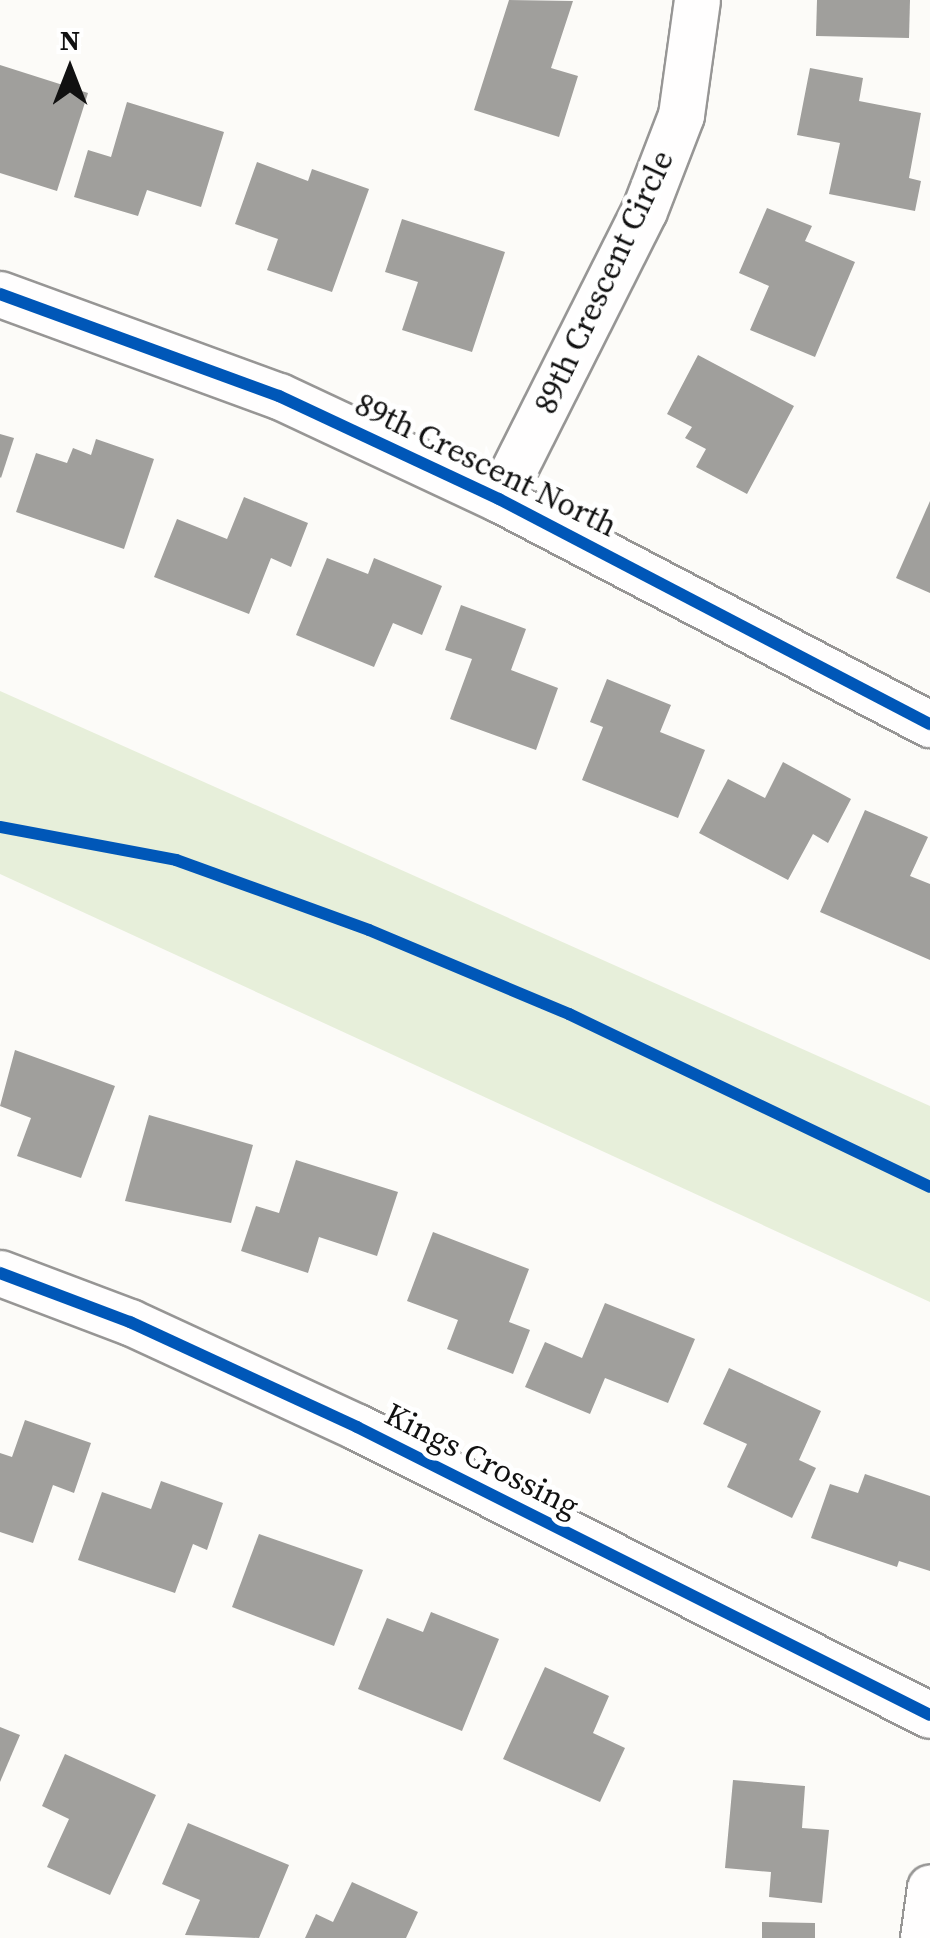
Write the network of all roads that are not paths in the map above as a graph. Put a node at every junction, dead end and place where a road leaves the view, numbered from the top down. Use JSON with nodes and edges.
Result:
{"nodes":[{"id":1,"x":697,"y":0,"type":"edge"},
{"id":2,"x":0,"y":294,"type":"edge"},
{"id":3,"x":499,"y":498,"type":"junction"},
{"id":4,"x":930,"y":724,"type":"edge"},
{"id":5,"x":0,"y":1274,"type":"edge"},
{"id":6,"x":930,"y":1715,"type":"edge"},
{"id":7,"x":930,"y":1887,"type":"edge"},
{"id":8,"x":923,"y":1938,"type":"edge"}],
"edges":[{"from":1,"to":3,"type":"street","name":"89th Crescent Circle"},
{"from":2,"to":3,"type":"street","name":"89th Crescent North"},
{"from":3,"to":4,"type":"street","name":"89th Crescent North"},
{"from":5,"to":6,"type":"street","name":"Kings Crossing"},
{"from":7,"to":8,"type":"street"}]}
